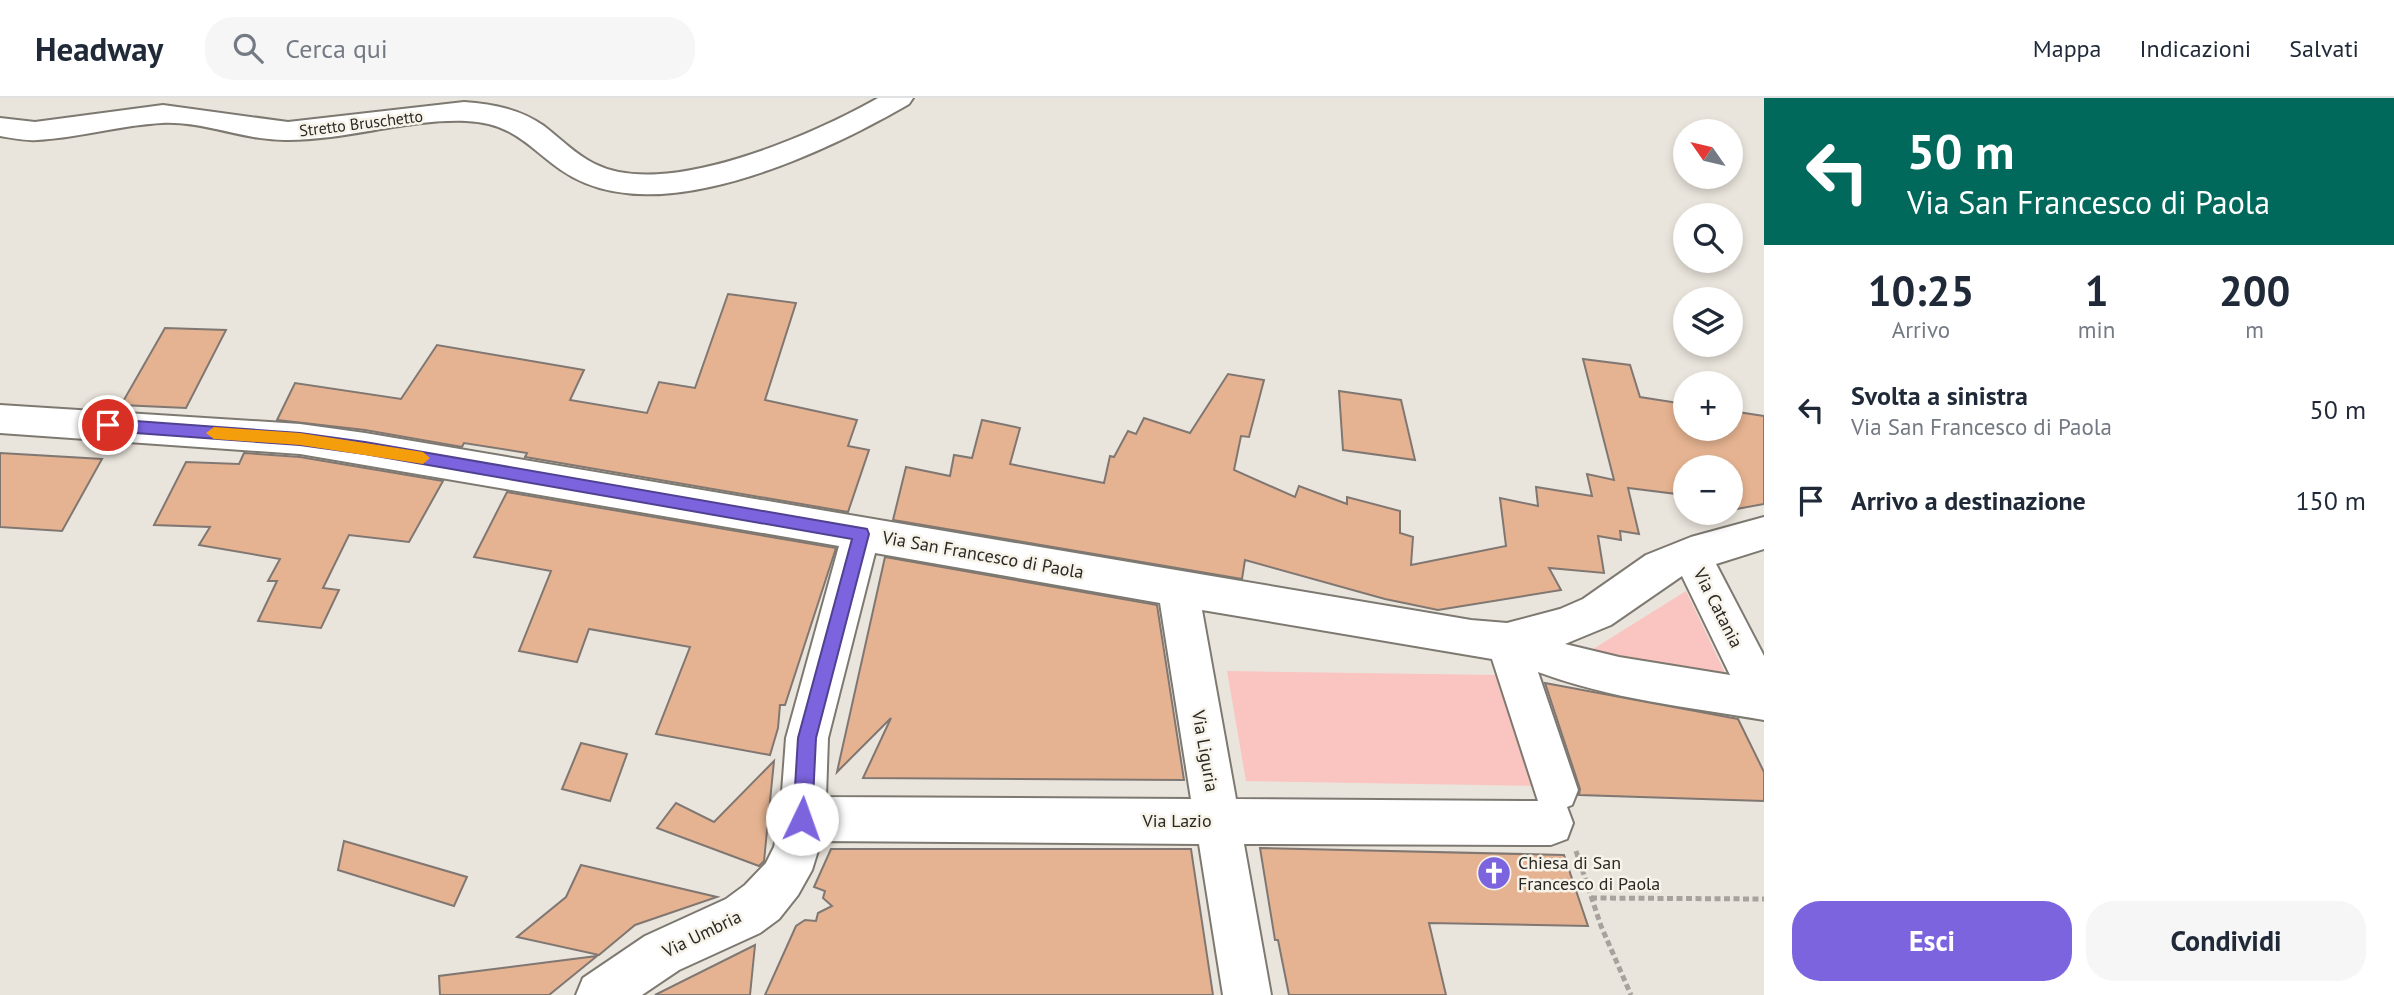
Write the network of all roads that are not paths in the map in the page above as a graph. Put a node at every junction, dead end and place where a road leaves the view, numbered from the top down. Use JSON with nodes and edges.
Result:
{"nodes":[{"id":1,"x":898,"y":98,"type":"edge"},
{"id":2,"x":0,"y":127,"type":"edge"},
{"id":3,"x":0,"y":419,"type":"edge"},
{"id":4,"x":1764,"y":533,"type":"edge"},
{"id":5,"x":861,"y":534,"type":"junction"},
{"id":6,"x":1691,"y":554,"type":"junction"},
{"id":7,"x":1178,"y":589,"type":"junction"},
{"id":8,"x":1507,"y":642,"type":"junction"},
{"id":9,"x":1764,"y":700,"type":"edge"},
{"id":10,"x":802,"y":819,"type":"junction"},
{"id":11,"x":1217,"y":821,"type":"junction"},
{"id":12,"x":600,"y":995,"type":"edge"},
{"id":13,"x":1247,"y":995,"type":"edge"}],
"edges":[{"from":1,"to":2,"type":"street","name":"Stretto Bruschetto"},
{"from":3,"to":5,"type":"street","name":"Via San Francesco di Paola"},
{"from":4,"to":6,"type":"street","name":"Via San Francesco di Paola"},
{"from":5,"to":7,"type":"street","name":"Via San Francesco di Paola"},
{"from":5,"to":10,"type":"street","name":"Via Umbria"},
{"from":6,"to":8,"type":"street","name":"Via San Francesco di Paola"},
{"from":6,"to":9,"type":"street","name":"Via Catania"},
{"from":7,"to":8,"type":"street","name":"Via San Francesco di Paola"},
{"from":7,"to":11,"type":"street","name":"Via Liguria"},
{"from":8,"to":9,"type":"street","name":"Via San Francesco di Paola"},
{"from":8,"to":11,"type":"street","name":"Via Lazio"},
{"from":10,"to":11,"type":"street","name":"Via Lazio"},
{"from":10,"to":12,"type":"street","name":"Via Umbria"},
{"from":11,"to":13,"type":"street","name":"Via Liguria"}]}
